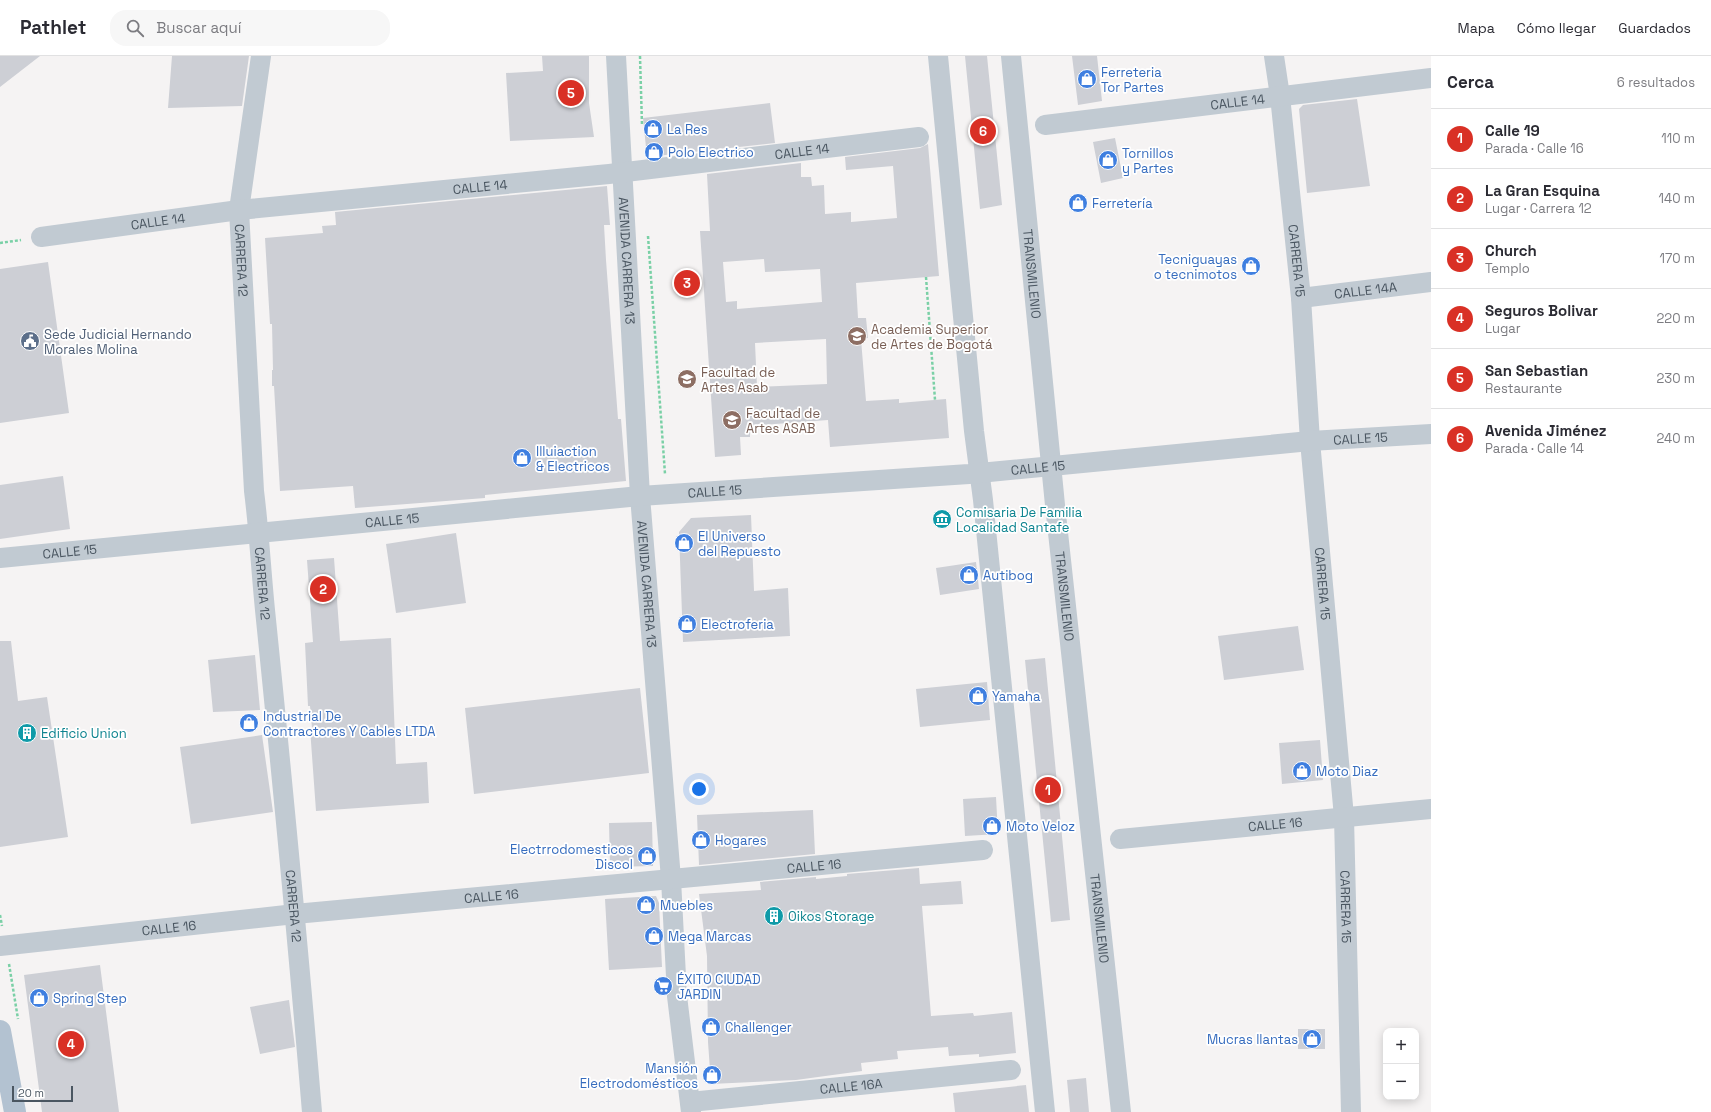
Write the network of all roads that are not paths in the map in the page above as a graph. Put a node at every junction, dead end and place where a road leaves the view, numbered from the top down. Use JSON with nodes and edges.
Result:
{"nodes":[{"id":1,"x":261,"y":56,"type":"edge"},
{"id":2,"x":616,"y":56,"type":"edge"},
{"id":3,"x":938,"y":56,"type":"edge"},
{"id":4,"x":1012,"y":56,"type":"edge"},
{"id":5,"x":1274,"y":56,"type":"edge"},
{"id":6,"x":1431,"y":78,"type":"edge"},
{"id":7,"x":1280,"y":96,"type":"junction"},
{"id":8,"x":1045,"y":125,"type":"dead end"},
{"id":9,"x":919,"y":137,"type":"dead end"},
{"id":10,"x":623,"y":172,"type":"junction"},
{"id":11,"x":239,"y":210,"type":"junction"},
{"id":12,"x":41,"y":237,"type":"dead end"},
{"id":13,"x":1431,"y":282,"type":"edge"},
{"id":14,"x":1301,"y":298,"type":"junction"},
{"id":15,"x":1431,"y":434,"type":"edge"},
{"id":16,"x":1310,"y":442,"type":"junction"},
{"id":17,"x":1051,"y":467,"type":"junction"},
{"id":18,"x":980,"y":473,"type":"junction"},
{"id":19,"x":640,"y":496,"type":"junction"},
{"id":20,"x":259,"y":533,"type":"junction"},
{"id":21,"x":0,"y":558,"type":"edge"},
{"id":22,"x":1431,"y":809,"type":"edge"},
{"id":23,"x":1344,"y":817,"type":"junction"},
{"id":24,"x":1120,"y":839,"type":"dead end"},
{"id":25,"x":983,"y":850,"type":"dead end"},
{"id":26,"x":671,"y":879,"type":"junction"},
{"id":27,"x":295,"y":914,"type":"junction"},
{"id":28,"x":3,"y":946,"type":"edge"},
{"id":29,"x":9,"y":1026,"type":"edge"},
{"id":30,"x":1012,"y":1070,"type":"dead end"},
{"id":31,"x":690,"y":1107,"type":"edge"},
{"id":32,"x":14,"y":1112,"type":"edge"},
{"id":33,"x":312,"y":1112,"type":"edge"},
{"id":34,"x":1045,"y":1112,"type":"edge"},
{"id":35,"x":1121,"y":1112,"type":"edge"},
{"id":36,"x":1351,"y":1112,"type":"edge"}],
"edges":[{"from":1,"to":11,"type":"street","name":"CARRERA 12"},
{"from":2,"to":10,"type":"street","name":"AVENIDA CARRERA 13"},
{"from":3,"to":18,"type":"street"},
{"from":4,"to":17,"type":"street","name":"TRANSMILENIO"},
{"from":5,"to":7,"type":"street","name":"CARRERA 15"},
{"from":6,"to":7,"type":"street","name":"CALLE 14"},
{"from":7,"to":8,"type":"street","name":"CALLE 14"},
{"from":7,"to":14,"type":"street","name":"CARRERA 15"},
{"from":9,"to":10,"type":"street","name":"CALLE 14"},
{"from":10,"to":11,"type":"street","name":"CALLE 14"},
{"from":10,"to":19,"type":"street","name":"AVENIDA CARRERA 13"},
{"from":11,"to":12,"type":"street","name":"CALLE 14"},
{"from":11,"to":20,"type":"street","name":"CARRERA 12"},
{"from":13,"to":14,"type":"street","name":"CALLE 14A"},
{"from":14,"to":16,"type":"street","name":"CARRERA 15"},
{"from":15,"to":16,"type":"street","name":"CALLE 15"},
{"from":16,"to":17,"type":"street","name":"CALLE 15"},
{"from":16,"to":23,"type":"street","name":"CARRERA 15"},
{"from":17,"to":18,"type":"street","name":"CALLE 15"},
{"from":17,"to":35,"type":"street","name":"TRANSMILENIO"},
{"from":18,"to":19,"type":"street","name":"CALLE 15"},
{"from":18,"to":34,"type":"street"},
{"from":19,"to":20,"type":"street","name":"CALLE 15"},
{"from":19,"to":26,"type":"street","name":"AVENIDA CARRERA 13"},
{"from":20,"to":21,"type":"street","name":"CALLE 15"},
{"from":20,"to":27,"type":"street","name":"CARRERA 12"},
{"from":22,"to":23,"type":"street","name":"CALLE 16"},
{"from":23,"to":24,"type":"street","name":"CALLE 16"},
{"from":23,"to":36,"type":"street","name":"CARRERA 15"},
{"from":25,"to":26,"type":"street","name":"CALLE 16"},
{"from":26,"to":27,"type":"street","name":"CALLE 16"},
{"from":26,"to":31,"type":"street","name":"AVENIDA CARRERA 13"},
{"from":27,"to":28,"type":"street","name":"CALLE 16"},
{"from":27,"to":33,"type":"street","name":"CARRERA 12"},
{"from":29,"to":32,"type":"main road"},
{"from":30,"to":31,"type":"street","name":"CALLE 16A"}]}
